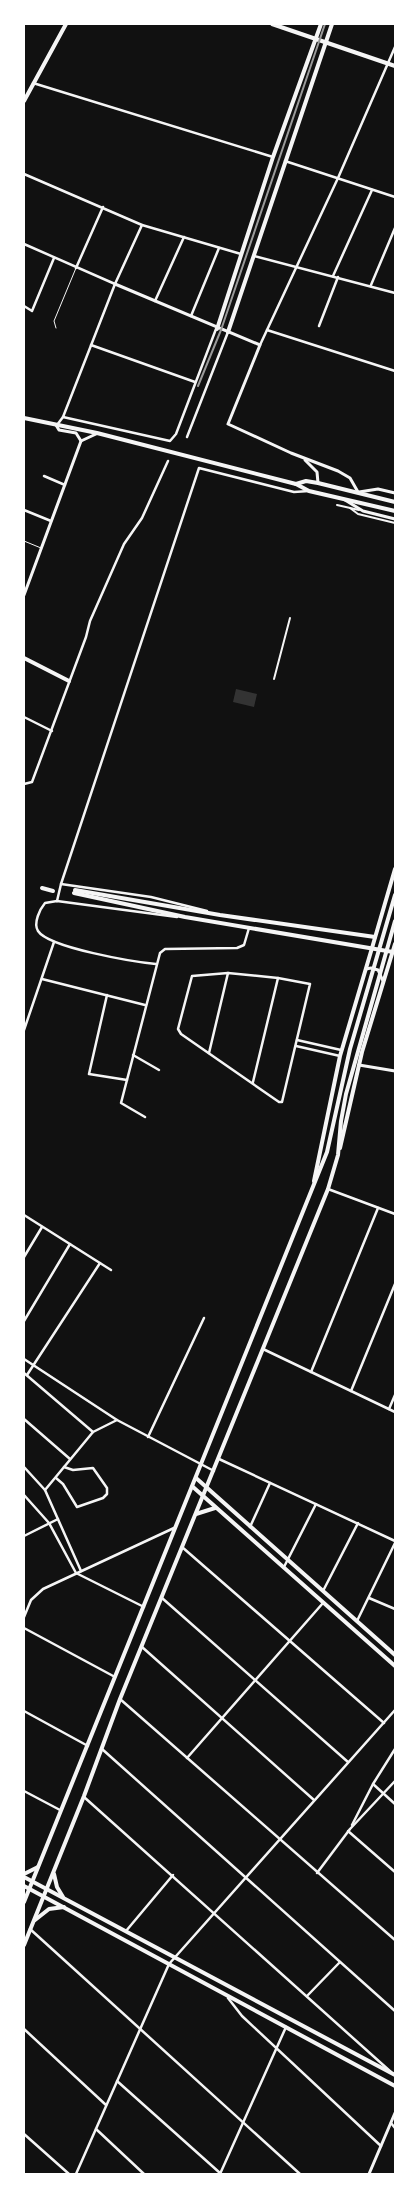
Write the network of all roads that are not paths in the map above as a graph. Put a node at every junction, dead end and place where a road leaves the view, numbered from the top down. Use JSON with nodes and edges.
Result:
{"nodes":[{"id":1,"x":66,"y":24,"type":"edge"},
{"id":2,"x":272,"y":24,"type":"edge"},
{"id":3,"x":321,"y":24,"type":"edge"},
{"id":4,"x":332,"y":24,"type":"edge"},
{"id":5,"x":316,"y":38,"type":"junction"},
{"id":6,"x":326,"y":42,"type":"junction"},
{"id":7,"x":395,"y":47,"type":"edge"},
{"id":8,"x":388,"y":64,"type":"junction"},
{"id":9,"x":395,"y":66,"type":"edge"},
{"id":10,"x":34,"y":83,"type":"junction"},
{"id":11,"x":24,"y":101,"type":"edge"},
{"id":12,"x":273,"y":157,"type":"junction"},
{"id":13,"x":285,"y":160,"type":"junction"},
{"id":14,"x":24,"y":174,"type":"edge"},
{"id":15,"x":338,"y":178,"type":"junction"},
{"id":16,"x":372,"y":190,"type":"junction"},
{"id":17,"x":395,"y":197,"type":"edge"},
{"id":18,"x":103,"y":207,"type":"junction"},
{"id":19,"x":142,"y":225,"type":"junction"},
{"id":20,"x":395,"y":228,"type":"edge"},
{"id":21,"x":184,"y":237,"type":"junction"},
{"id":22,"x":24,"y":244,"type":"edge"},
{"id":23,"x":219,"y":248,"type":"junction"},
{"id":24,"x":241,"y":254,"type":"junction"},
{"id":25,"x":253,"y":256,"type":"junction"},
{"id":26,"x":54,"y":258,"type":"junction"},
{"id":27,"x":76,"y":268,"type":"junction"},
{"id":28,"x":294,"y":268,"type":"junction"},
{"id":29,"x":333,"y":276,"type":"junction"},
{"id":30,"x":338,"y":277,"type":"junction"},
{"id":31,"x":115,"y":284,"type":"junction"},
{"id":32,"x":371,"y":285,"type":"junction"},
{"id":33,"x":395,"y":293,"type":"edge"},
{"id":34,"x":155,"y":301,"type":"junction"},
{"id":35,"x":24,"y":306,"type":"edge"},
{"id":36,"x":191,"y":317,"type":"junction"},
{"id":37,"x":319,"y":326,"type":"dead end"},
{"id":38,"x":56,"y":328,"type":"dead end"},
{"id":39,"x":217,"y":329,"type":"junction"},
{"id":40,"x":267,"y":330,"type":"junction"},
{"id":41,"x":228,"y":332,"type":"junction"},
{"id":42,"x":91,"y":345,"type":"junction"},
{"id":43,"x":260,"y":346,"type":"junction"},
{"id":44,"x":395,"y":371,"type":"edge"},
{"id":45,"x":195,"y":382,"type":"junction"},
{"id":46,"x":63,"y":417,"type":"junction"},
{"id":47,"x":24,"y":418,"type":"edge"},
{"id":48,"x":56,"y":426,"type":"junction"},
{"id":49,"x":97,"y":433,"type":"junction"},
{"id":50,"x":187,"y":437,"type":"dead end"},
{"id":51,"x":81,"y":441,"type":"junction"},
{"id":52,"x":301,"y":457,"type":"junction"},
{"id":53,"x":168,"y":461,"type":"dead end"},
{"id":54,"x":44,"y":476,"type":"dead end"},
{"id":55,"x":318,"y":483,"type":"junction"},
{"id":56,"x":296,"y":484,"type":"junction"},
{"id":57,"x":65,"y":485,"type":"junction"},
{"id":58,"x":309,"y":491,"type":"junction"},
{"id":59,"x":359,"y":492,"type":"junction"},
{"id":60,"x":395,"y":493,"type":"edge"},
{"id":61,"x":342,"y":499,"type":"junction"},
{"id":62,"x":395,"y":502,"type":"edge"},
{"id":63,"x":337,"y":505,"type":"dead end"},
{"id":64,"x":350,"y":508,"type":"junction"},
{"id":65,"x":24,"y":510,"type":"edge"},
{"id":66,"x":363,"y":511,"type":"junction"},
{"id":67,"x":395,"y":512,"type":"edge"},
{"id":68,"x":395,"y":519,"type":"edge"},
{"id":69,"x":51,"y":521,"type":"junction"},
{"id":70,"x":395,"y":523,"type":"edge"},
{"id":71,"x":24,"y":541,"type":"edge"},
{"id":72,"x":41,"y":548,"type":"junction"},
{"id":73,"x":24,"y":595,"type":"edge"},
{"id":74,"x":290,"y":618,"type":"dead end"},
{"id":75,"x":24,"y":658,"type":"edge"},
{"id":76,"x":274,"y":678,"type":"dead end"},
{"id":77,"x":69,"y":681,"type":"junction"},
{"id":78,"x":24,"y":717,"type":"edge"},
{"id":79,"x":52,"y":731,"type":"junction"},
{"id":80,"x":24,"y":784,"type":"edge"},
{"id":81,"x":395,"y":869,"type":"edge"},
{"id":82,"x":60,"y":884,"type":"junction"},
{"id":83,"x":42,"y":888,"type":"dead end"},
{"id":84,"x":53,"y":891,"type":"dead end"},
{"id":85,"x":395,"y":896,"type":"edge"},
{"id":86,"x":57,"y":901,"type":"junction"},
{"id":87,"x":220,"y":915,"type":"junction"},
{"id":88,"x":185,"y":917,"type":"junction"},
{"id":89,"x":395,"y":921,"type":"edge"},
{"id":90,"x":249,"y":928,"type":"junction"},
{"id":91,"x":375,"y":936,"type":"junction"},
{"id":92,"x":54,"y":941,"type":"junction"},
{"id":93,"x":395,"y":944,"type":"edge"},
{"id":94,"x":372,"y":948,"type":"junction"},
{"id":95,"x":393,"y":952,"type":"junction"},
{"id":96,"x":156,"y":964,"type":"junction"},
{"id":97,"x":366,"y":970,"type":"junction"},
{"id":98,"x":228,"y":973,"type":"junction"},
{"id":99,"x":278,"y":978,"type":"junction"},
{"id":100,"x":42,"y":979,"type":"junction"},
{"id":101,"x":383,"y":982,"type":"junction"},
{"id":102,"x":107,"y":996,"type":"junction"},
{"id":103,"x":145,"y":1005,"type":"junction"},
{"id":104,"x":24,"y":1030,"type":"edge"},
{"id":105,"x":297,"y":1040,"type":"junction"},
{"id":106,"x":296,"y":1046,"type":"junction"},
{"id":107,"x":341,"y":1050,"type":"junction"},
{"id":108,"x":209,"y":1053,"type":"junction"},
{"id":109,"x":133,"y":1055,"type":"junction"},
{"id":110,"x":340,"y":1056,"type":"junction"},
{"id":111,"x":359,"y":1065,"type":"junction"},
{"id":112,"x":159,"y":1070,"type":"dead end"},
{"id":113,"x":395,"y":1071,"type":"edge"},
{"id":114,"x":127,"y":1080,"type":"junction"},
{"id":115,"x":253,"y":1082,"type":"junction"},
{"id":116,"x":145,"y":1117,"type":"dead end"},
{"id":117,"x":338,"y":1155,"type":"junction"},
{"id":118,"x":312,"y":1189,"type":"junction"},
{"id":119,"x":328,"y":1189,"type":"junction"},
{"id":120,"x":378,"y":1208,"type":"junction"},
{"id":121,"x":395,"y":1214,"type":"edge"},
{"id":122,"x":24,"y":1215,"type":"edge"},
{"id":123,"x":42,"y":1227,"type":"junction"},
{"id":124,"x":70,"y":1244,"type":"junction"},
{"id":125,"x":24,"y":1257,"type":"edge"},
{"id":126,"x":100,"y":1262,"type":"junction"},
{"id":127,"x":111,"y":1270,"type":"dead end"},
{"id":128,"x":395,"y":1284,"type":"edge"},
{"id":129,"x":204,"y":1318,"type":"dead end"},
{"id":130,"x":24,"y":1320,"type":"edge"},
{"id":131,"x":263,"y":1349,"type":"junction"},
{"id":132,"x":24,"y":1359,"type":"edge"},
{"id":133,"x":34,"y":1365,"type":"junction"},
{"id":134,"x":311,"y":1372,"type":"junction"},
{"id":135,"x":25,"y":1374,"type":"edge"},
{"id":136,"x":351,"y":1391,"type":"junction"},
{"id":137,"x":395,"y":1395,"type":"edge"},
{"id":138,"x":389,"y":1409,"type":"junction"},
{"id":139,"x":395,"y":1412,"type":"edge"},
{"id":140,"x":24,"y":1420,"type":"edge"},
{"id":141,"x":117,"y":1420,"type":"junction"},
{"id":142,"x":93,"y":1432,"type":"junction"},
{"id":143,"x":147,"y":1437,"type":"junction"},
{"id":144,"x":219,"y":1459,"type":"junction"},
{"id":145,"x":70,"y":1460,"type":"junction"},
{"id":146,"x":24,"y":1466,"type":"edge"},
{"id":147,"x":201,"y":1466,"type":"junction"},
{"id":148,"x":64,"y":1468,"type":"junction"},
{"id":149,"x":214,"y":1472,"type":"junction"},
{"id":150,"x":56,"y":1478,"type":"junction"},
{"id":151,"x":196,"y":1478,"type":"junction"},
{"id":152,"x":270,"y":1483,"type":"junction"},
{"id":153,"x":193,"y":1487,"type":"junction"},
{"id":154,"x":207,"y":1488,"type":"junction"},
{"id":155,"x":45,"y":1490,"type":"junction"},
{"id":156,"x":24,"y":1495,"type":"edge"},
{"id":157,"x":204,"y":1496,"type":"junction"},
{"id":158,"x":316,"y":1504,"type":"junction"},
{"id":159,"x":216,"y":1508,"type":"junction"},
{"id":160,"x":196,"y":1514,"type":"junction"},
{"id":161,"x":58,"y":1518,"type":"junction"},
{"id":162,"x":49,"y":1523,"type":"junction"},
{"id":163,"x":358,"y":1523,"type":"junction"},
{"id":164,"x":177,"y":1527,"type":"junction"},
{"id":165,"x":250,"y":1527,"type":"junction"},
{"id":166,"x":24,"y":1536,"type":"edge"},
{"id":167,"x":395,"y":1542,"type":"edge"},
{"id":168,"x":182,"y":1548,"type":"junction"},
{"id":169,"x":288,"y":1561,"type":"junction"},
{"id":170,"x":284,"y":1567,"type":"junction"},
{"id":171,"x":76,"y":1573,"type":"junction"},
{"id":172,"x":81,"y":1573,"type":"junction"},
{"id":173,"x":323,"y":1592,"type":"junction"},
{"id":174,"x":162,"y":1598,"type":"junction"},
{"id":175,"x":369,"y":1598,"type":"junction"},
{"id":176,"x":323,"y":1602,"type":"junction"},
{"id":177,"x":144,"y":1606,"type":"junction"},
{"id":178,"x":395,"y":1610,"type":"edge"},
{"id":179,"x":24,"y":1617,"type":"edge"},
{"id":180,"x":357,"y":1621,"type":"junction"},
{"id":181,"x":24,"y":1628,"type":"edge"},
{"id":182,"x":291,"y":1642,"type":"junction"},
{"id":183,"x":142,"y":1647,"type":"junction"},
{"id":184,"x":395,"y":1655,"type":"edge"},
{"id":185,"x":395,"y":1666,"type":"edge"},
{"id":186,"x":116,"y":1678,"type":"junction"},
{"id":187,"x":256,"y":1680,"type":"junction"},
{"id":188,"x":120,"y":1699,"type":"junction"},
{"id":189,"x":395,"y":1710,"type":"edge"},
{"id":190,"x":24,"y":1711,"type":"edge"},
{"id":191,"x":221,"y":1719,"type":"junction"},
{"id":192,"x":384,"y":1723,"type":"junction"},
{"id":193,"x":88,"y":1746,"type":"junction"},
{"id":194,"x":100,"y":1748,"type":"junction"},
{"id":195,"x":395,"y":1749,"type":"edge"},
{"id":196,"x":187,"y":1758,"type":"junction"},
{"id":197,"x":348,"y":1762,"type":"junction"},
{"id":198,"x":395,"y":1781,"type":"edge"},
{"id":199,"x":373,"y":1784,"type":"junction"},
{"id":200,"x":24,"y":1791,"type":"edge"},
{"id":201,"x":384,"y":1794,"type":"junction"},
{"id":202,"x":84,"y":1796,"type":"junction"},
{"id":203,"x":314,"y":1800,"type":"junction"},
{"id":204,"x":395,"y":1804,"type":"edge"},
{"id":205,"x":62,"y":1811,"type":"junction"},
{"id":206,"x":349,"y":1830,"type":"junction"},
{"id":207,"x":280,"y":1840,"type":"junction"},
{"id":208,"x":40,"y":1865,"type":"junction"},
{"id":209,"x":54,"y":1872,"type":"junction"},
{"id":210,"x":395,"y":1872,"type":"edge"},
{"id":211,"x":317,"y":1873,"type":"junction"},
{"id":212,"x":173,"y":1875,"type":"junction"},
{"id":213,"x":24,"y":1876,"type":"edge"},
{"id":214,"x":246,"y":1877,"type":"junction"},
{"id":215,"x":33,"y":1882,"type":"junction"},
{"id":216,"x":24,"y":1886,"type":"edge"},
{"id":217,"x":30,"y":1889,"type":"junction"},
{"id":218,"x":46,"y":1889,"type":"junction"},
{"id":219,"x":44,"y":1896,"type":"junction"},
{"id":220,"x":65,"y":1899,"type":"junction"},
{"id":221,"x":24,"y":1902,"type":"edge"},
{"id":222,"x":65,"y":1907,"type":"junction"},
{"id":223,"x":214,"y":1912,"type":"junction"},
{"id":224,"x":33,"y":1922,"type":"junction"},
{"id":225,"x":30,"y":1929,"type":"junction"},
{"id":226,"x":126,"y":1931,"type":"junction"},
{"id":227,"x":395,"y":1940,"type":"edge"},
{"id":228,"x":24,"y":1945,"type":"edge"},
{"id":229,"x":174,"y":1958,"type":"junction"},
{"id":230,"x":340,"y":1962,"type":"junction"},
{"id":231,"x":168,"y":1964,"type":"junction"},
{"id":232,"x":227,"y":1995,"type":"junction"},
{"id":233,"x":308,"y":1996,"type":"junction"},
{"id":234,"x":395,"y":2011,"type":"edge"},
{"id":235,"x":140,"y":2027,"type":"junction"},
{"id":236,"x":286,"y":2027,"type":"junction"},
{"id":237,"x":24,"y":2029,"type":"edge"},
{"id":238,"x":276,"y":2049,"type":"junction"},
{"id":239,"x":395,"y":2075,"type":"edge"},
{"id":240,"x":117,"y":2081,"type":"junction"},
{"id":241,"x":395,"y":2086,"type":"edge"},
{"id":242,"x":106,"y":2105,"type":"junction"},
{"id":243,"x":395,"y":2113,"type":"edge"},
{"id":244,"x":243,"y":2121,"type":"junction"},
{"id":245,"x":391,"y":2124,"type":"junction"},
{"id":246,"x":395,"y":2128,"type":"edge"},
{"id":247,"x":96,"y":2129,"type":"junction"},
{"id":248,"x":24,"y":2134,"type":"edge"},
{"id":249,"x":381,"y":2146,"type":"junction"},
{"id":250,"x":69,"y":2174,"type":"edge"},
{"id":251,"x":76,"y":2174,"type":"edge"},
{"id":252,"x":144,"y":2174,"type":"edge"},
{"id":253,"x":220,"y":2174,"type":"edge"},
{"id":254,"x":300,"y":2174,"type":"edge"},
{"id":255,"x":369,"y":2174,"type":"edge"}],
"edges":[{"from":1,"to":10,"type":"main road"},
{"from":2,"to":5,"type":"main road"},
{"from":3,"to":5,"type":"main road"},
{"from":4,"to":6,"type":"main road"},
{"from":5,"to":6,"type":"main road"},
{"from":5,"to":12,"type":"main road"},
{"from":6,"to":8,"type":"main road"},
{"from":6,"to":13,"type":"main road"},
{"from":7,"to":8,"type":"street"},
{"from":8,"to":9,"type":"main road"},
{"from":8,"to":15,"type":"street"},
{"from":10,"to":11,"type":"main road"},
{"from":10,"to":12,"type":"street"},
{"from":12,"to":24,"type":"main road"},
{"from":13,"to":15,"type":"street"},
{"from":13,"to":25,"type":"main road"},
{"from":14,"to":18,"type":"street"},
{"from":15,"to":16,"type":"street"},
{"from":15,"to":28,"type":"street"},
{"from":16,"to":17,"type":"street"},
{"from":16,"to":29,"type":"street"},
{"from":18,"to":19,"type":"street"},
{"from":18,"to":27,"type":"street"},
{"from":19,"to":21,"type":"street"},
{"from":19,"to":31,"type":"street"},
{"from":20,"to":32,"type":"street"},
{"from":21,"to":23,"type":"street"},
{"from":21,"to":34,"type":"street"},
{"from":22,"to":26,"type":"street"},
{"from":23,"to":24,"type":"street"},
{"from":23,"to":36,"type":"street"},
{"from":24,"to":39,"type":"main road"},
{"from":25,"to":28,"type":"street"},
{"from":25,"to":41,"type":"main road"},
{"from":26,"to":27,"type":"street"},
{"from":26,"to":35,"type":"street"},
{"from":27,"to":31,"type":"street"},
{"from":27,"to":38,"type":"lane"},
{"from":28,"to":29,"type":"street"},
{"from":28,"to":40,"type":"street"},
{"from":29,"to":30,"type":"street"},
{"from":30,"to":32,"type":"street"},
{"from":30,"to":37,"type":"street"},
{"from":31,"to":34,"type":"street"},
{"from":31,"to":42,"type":"street"},
{"from":32,"to":33,"type":"street"},
{"from":34,"to":36,"type":"street"},
{"from":36,"to":39,"type":"street"},
{"from":39,"to":41,"type":"street"},
{"from":39,"to":45,"type":"street"},
{"from":40,"to":43,"type":"street"},
{"from":40,"to":44,"type":"street"},
{"from":41,"to":43,"type":"street"},
{"from":41,"to":50,"type":"street"},
{"from":42,"to":45,"type":"street"},
{"from":42,"to":46,"type":"street"},
{"from":43,"to":52,"type":"street"},
{"from":45,"to":46,"type":"street"},
{"from":46,"to":48,"type":"street"},
{"from":47,"to":48,"type":"main road"},
{"from":48,"to":49,"type":"main road"},
{"from":48,"to":51,"type":"street"},
{"from":49,"to":51,"type":"street"},
{"from":49,"to":56,"type":"main road"},
{"from":51,"to":57,"type":"street"},
{"from":52,"to":55,"type":"street"},
{"from":52,"to":59,"type":"street"},
{"from":53,"to":77,"type":"street"},
{"from":54,"to":57,"type":"street"},
{"from":55,"to":56,"type":"main road"},
{"from":55,"to":59,"type":"main road"},
{"from":56,"to":58,"type":"main road"},
{"from":57,"to":69,"type":"street"},
{"from":58,"to":61,"type":"main road"},
{"from":58,"to":82,"type":"street"},
{"from":59,"to":60,"type":"street"},
{"from":59,"to":62,"type":"main road"},
{"from":61,"to":66,"type":"street"},
{"from":61,"to":67,"type":"main road"},
{"from":63,"to":64,"type":"street"},
{"from":64,"to":66,"type":"street"},
{"from":64,"to":70,"type":"street"},
{"from":65,"to":69,"type":"street"},
{"from":66,"to":68,"type":"street"},
{"from":69,"to":72,"type":"street"},
{"from":71,"to":72,"type":"lane"},
{"from":72,"to":73,"type":"street"},
{"from":74,"to":76,"type":"street"},
{"from":75,"to":77,"type":"main road"},
{"from":77,"to":79,"type":"street"},
{"from":78,"to":79,"type":"street"},
{"from":79,"to":80,"type":"street"},
{"from":81,"to":91,"type":"main road"},
{"from":82,"to":86,"type":"street"},
{"from":82,"to":87,"type":"street"},
{"from":83,"to":84,"type":"main road"},
{"from":85,"to":118,"type":"main road"},
{"from":86,"to":88,"type":"street"},
{"from":86,"to":92,"type":"street"},
{"from":87,"to":88,"type":"main road"},
{"from":87,"to":91,"type":"main road"},
{"from":88,"to":90,"type":"main road"},
{"from":89,"to":117,"type":"main road"},
{"from":90,"to":94,"type":"main road"},
{"from":90,"to":96,"type":"street"},
{"from":91,"to":94,"type":"main road"},
{"from":92,"to":96,"type":"street"},
{"from":92,"to":100,"type":"street"},
{"from":93,"to":95,"type":"main road"},
{"from":94,"to":95,"type":"main road"},
{"from":94,"to":97,"type":"main road"},
{"from":95,"to":101,"type":"main road"},
{"from":96,"to":103,"type":"street"},
{"from":97,"to":101,"type":"street"},
{"from":97,"to":107,"type":"main road"},
{"from":98,"to":99,"type":"street"},
{"from":98,"to":108,"type":"street"},
{"from":98,"to":108,"type":"street"},
{"from":99,"to":105,"type":"street"},
{"from":99,"to":115,"type":"street"},
{"from":100,"to":102,"type":"street"},
{"from":100,"to":104,"type":"street"},
{"from":101,"to":111,"type":"main road"},
{"from":102,"to":103,"type":"street"},
{"from":102,"to":114,"type":"street"},
{"from":103,"to":109,"type":"street"},
{"from":105,"to":106,"type":"street"},
{"from":105,"to":107,"type":"street"},
{"from":106,"to":110,"type":"street"},
{"from":106,"to":115,"type":"street"},
{"from":107,"to":110,"type":"main road"},
{"from":108,"to":115,"type":"street"},
{"from":109,"to":112,"type":"street"},
{"from":109,"to":114,"type":"street"},
{"from":110,"to":118,"type":"main road"},
{"from":111,"to":113,"type":"street"},
{"from":111,"to":117,"type":"main road"},
{"from":114,"to":116,"type":"street"},
{"from":117,"to":119,"type":"main road"},
{"from":118,"to":147,"type":"main road"},
{"from":119,"to":120,"type":"street"},
{"from":119,"to":131,"type":"main road"},
{"from":120,"to":121,"type":"street"},
{"from":120,"to":134,"type":"street"},
{"from":122,"to":123,"type":"street"},
{"from":123,"to":124,"type":"street"},
{"from":123,"to":125,"type":"street"},
{"from":124,"to":126,"type":"street"},
{"from":124,"to":130,"type":"street"},
{"from":126,"to":127,"type":"street"},
{"from":126,"to":133,"type":"street"},
{"from":128,"to":136,"type":"street"},
{"from":129,"to":143,"type":"street"},
{"from":131,"to":134,"type":"street"},
{"from":131,"to":144,"type":"main road"},
{"from":132,"to":133,"type":"street"},
{"from":133,"to":135,"type":"street"},
{"from":133,"to":141,"type":"street"},
{"from":134,"to":136,"type":"street"},
{"from":135,"to":142,"type":"street"},
{"from":136,"to":138,"type":"street"},
{"from":137,"to":138,"type":"street"},
{"from":138,"to":139,"type":"street"},
{"from":140,"to":145,"type":"street"},
{"from":141,"to":142,"type":"street"},
{"from":141,"to":143,"type":"street"},
{"from":142,"to":145,"type":"street"},
{"from":143,"to":147,"type":"street"},
{"from":144,"to":149,"type":"main road"},
{"from":144,"to":152,"type":"street"},
{"from":145,"to":148,"type":"street"},
{"from":146,"to":155,"type":"street"},
{"from":147,"to":149,"type":"street"},
{"from":147,"to":151,"type":"main road"},
{"from":148,"to":150,"type":"street"},
{"from":148,"to":150,"type":"street"},
{"from":149,"to":154,"type":"main road"},
{"from":150,"to":155,"type":"street"},
{"from":151,"to":153,"type":"main road"},
{"from":151,"to":154,"type":"main road"},
{"from":152,"to":158,"type":"street"},
{"from":152,"to":165,"type":"street"},
{"from":153,"to":157,"type":"main road"},
{"from":153,"to":164,"type":"main road"},
{"from":154,"to":157,"type":"main road"},
{"from":154,"to":165,"type":"main road"},
{"from":155,"to":161,"type":"street"},
{"from":156,"to":162,"type":"street"},
{"from":157,"to":159,"type":"main road"},
{"from":157,"to":160,"type":"main road"},
{"from":158,"to":163,"type":"street"},
{"from":158,"to":169,"type":"street"},
{"from":159,"to":160,"type":"main road"},
{"from":159,"to":170,"type":"main road"},
{"from":160,"to":168,"type":"main road"},
{"from":161,"to":162,"type":"street"},
{"from":161,"to":172,"type":"street"},
{"from":162,"to":166,"type":"street"},
{"from":162,"to":171,"type":"street"},
{"from":163,"to":167,"type":"street"},
{"from":163,"to":173,"type":"street"},
{"from":164,"to":172,"type":"street"},
{"from":164,"to":177,"type":"main road"},
{"from":165,"to":169,"type":"main road"},
{"from":167,"to":175,"type":"street"},
{"from":168,"to":174,"type":"main road"},
{"from":168,"to":182,"type":"street"},
{"from":169,"to":170,"type":"street"},
{"from":169,"to":173,"type":"main road"},
{"from":170,"to":176,"type":"main road"},
{"from":171,"to":172,"type":"street"},
{"from":171,"to":179,"type":"street"},
{"from":172,"to":177,"type":"street"},
{"from":173,"to":180,"type":"main road"},
{"from":174,"to":183,"type":"main road"},
{"from":174,"to":187,"type":"street"},
{"from":175,"to":178,"type":"street"},
{"from":175,"to":180,"type":"street"},
{"from":176,"to":182,"type":"street"},
{"from":176,"to":185,"type":"main road"},
{"from":177,"to":186,"type":"main road"},
{"from":180,"to":184,"type":"main road"},
{"from":181,"to":186,"type":"street"},
{"from":182,"to":187,"type":"street"},
{"from":182,"to":192,"type":"street"},
{"from":183,"to":188,"type":"main road"},
{"from":183,"to":191,"type":"street"},
{"from":186,"to":193,"type":"main road"},
{"from":187,"to":191,"type":"street"},
{"from":187,"to":197,"type":"street"},
{"from":188,"to":194,"type":"main road"},
{"from":188,"to":196,"type":"street"},
{"from":189,"to":192,"type":"street"},
{"from":190,"to":193,"type":"street"},
{"from":191,"to":196,"type":"street"},
{"from":191,"to":203,"type":"street"},
{"from":192,"to":197,"type":"street"},
{"from":193,"to":205,"type":"main road"},
{"from":194,"to":202,"type":"main road"},
{"from":194,"to":214,"type":"street"},
{"from":195,"to":199,"type":"street"},
{"from":196,"to":207,"type":"street"},
{"from":197,"to":203,"type":"street"},
{"from":198,"to":201,"type":"street"},
{"from":199,"to":201,"type":"street"},
{"from":199,"to":206,"type":"street"},
{"from":200,"to":205,"type":"street"},
{"from":201,"to":204,"type":"street"},
{"from":201,"to":206,"type":"street"},
{"from":202,"to":209,"type":"main road"},
{"from":202,"to":212,"type":"street"},
{"from":203,"to":207,"type":"street"},
{"from":205,"to":208,"type":"main road"},
{"from":206,"to":210,"type":"street"},
{"from":206,"to":211,"type":"street"},
{"from":207,"to":211,"type":"street"},
{"from":207,"to":214,"type":"street"},
{"from":208,"to":213,"type":"main road"},
{"from":208,"to":215,"type":"main road"},
{"from":209,"to":218,"type":"main road"},
{"from":209,"to":220,"type":"main road"},
{"from":211,"to":227,"type":"street"},
{"from":212,"to":223,"type":"street"},
{"from":212,"to":226,"type":"street"},
{"from":213,"to":215,"type":"main road"},
{"from":214,"to":223,"type":"street"},
{"from":214,"to":230,"type":"street"},
{"from":215,"to":217,"type":"main road"},
{"from":215,"to":218,"type":"main road"},
{"from":216,"to":217,"type":"main road"},
{"from":217,"to":219,"type":"main road"},
{"from":217,"to":221,"type":"main road"},
{"from":218,"to":219,"type":"main road"},
{"from":218,"to":220,"type":"main road"},
{"from":219,"to":222,"type":"main road"},
{"from":219,"to":224,"type":"main road"},
{"from":220,"to":226,"type":"main road"},
{"from":222,"to":224,"type":"main road"},
{"from":222,"to":231,"type":"main road"},
{"from":223,"to":229,"type":"street"},
{"from":223,"to":233,"type":"street"},
{"from":224,"to":225,"type":"main road"},
{"from":225,"to":228,"type":"main road"},
{"from":225,"to":235,"type":"street"},
{"from":226,"to":229,"type":"main road"},
{"from":229,"to":231,"type":"street"},
{"from":229,"to":239,"type":"main road"},
{"from":230,"to":233,"type":"street"},
{"from":230,"to":234,"type":"street"},
{"from":231,"to":232,"type":"main road"},
{"from":231,"to":235,"type":"street"},
{"from":232,"to":236,"type":"main road"},
{"from":232,"to":238,"type":"street"},
{"from":233,"to":239,"type":"street"},
{"from":235,"to":240,"type":"street"},
{"from":235,"to":244,"type":"street"},
{"from":236,"to":238,"type":"street"},
{"from":236,"to":241,"type":"main road"},
{"from":237,"to":242,"type":"street"},
{"from":238,"to":244,"type":"street"},
{"from":238,"to":249,"type":"street"},
{"from":240,"to":242,"type":"street"},
{"from":240,"to":253,"type":"street"},
{"from":242,"to":247,"type":"street"},
{"from":243,"to":245,"type":"street"},
{"from":244,"to":253,"type":"street"},
{"from":244,"to":254,"type":"street"},
{"from":245,"to":246,"type":"street"},
{"from":245,"to":249,"type":"street"},
{"from":247,"to":251,"type":"street"},
{"from":247,"to":252,"type":"street"},
{"from":248,"to":250,"type":"street"},
{"from":249,"to":255,"type":"street"}]}
